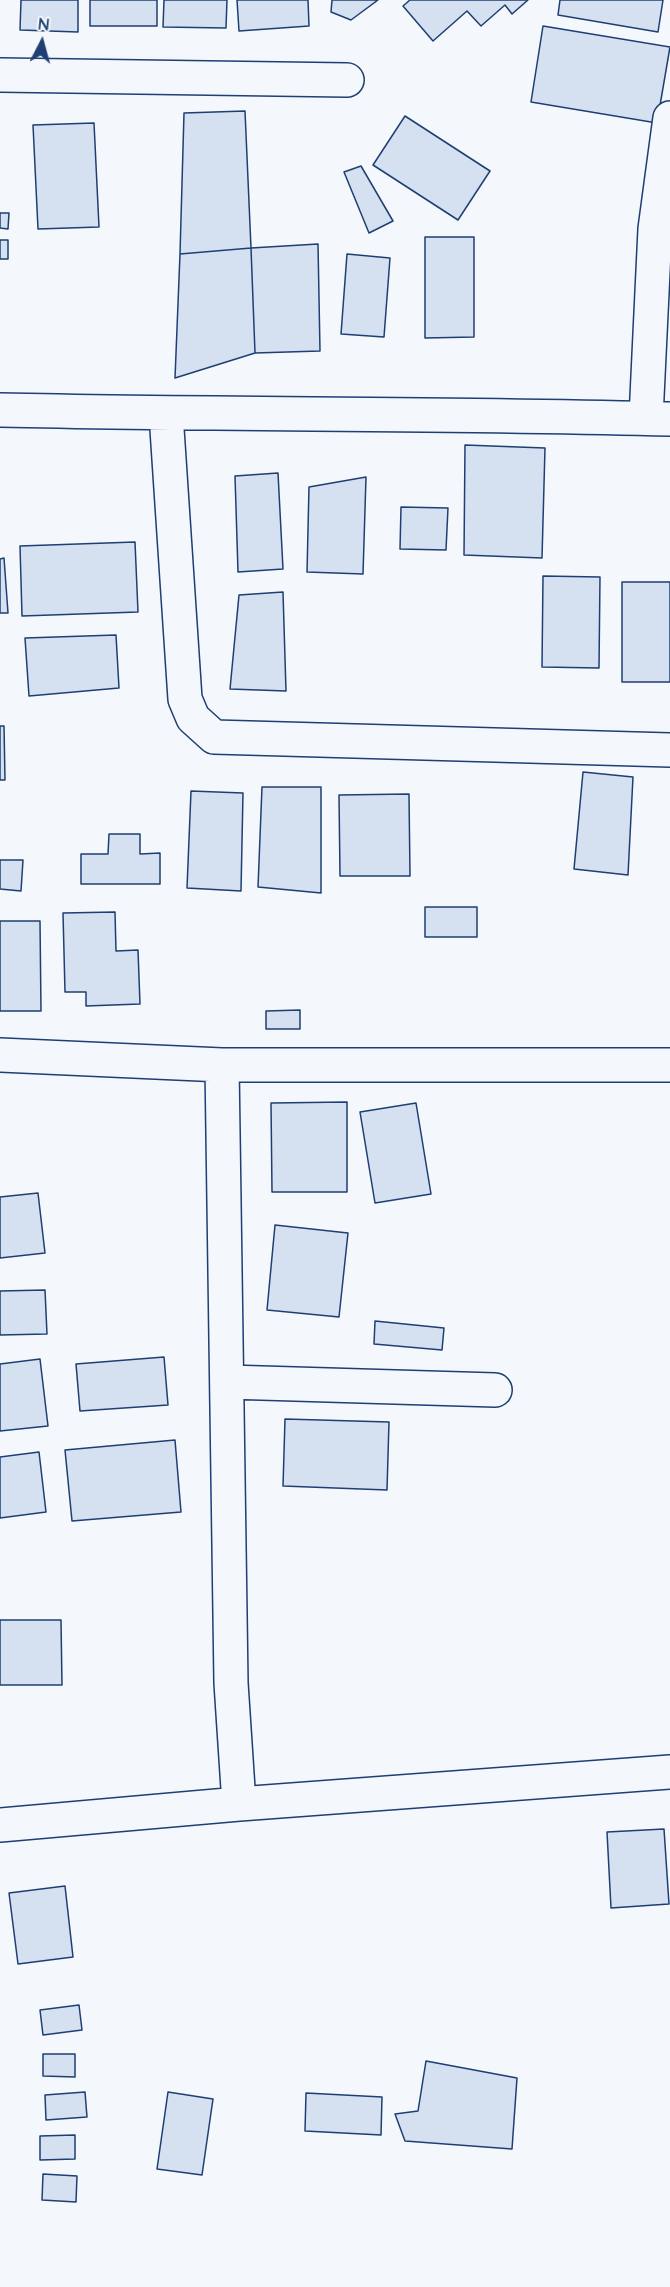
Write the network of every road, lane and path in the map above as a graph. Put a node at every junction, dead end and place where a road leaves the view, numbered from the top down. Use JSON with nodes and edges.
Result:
{"nodes":[{"id":1,"x":0,"y":75,"type":"edge"},
{"id":2,"x":347,"y":80,"type":"dead end"},
{"id":3,"x":670,"y":117,"type":"edge"},
{"id":4,"x":0,"y":410,"type":"edge"},
{"id":5,"x":166,"y":414,"type":"junction"},
{"id":6,"x":658,"y":418,"type":"edge"},
{"id":7,"x":670,"y":750,"type":"edge"},
{"id":8,"x":0,"y":1054,"type":"edge"},
{"id":9,"x":222,"y":1065,"type":"junction"},
{"id":10,"x":670,"y":1065,"type":"edge"},
{"id":11,"x":228,"y":1382,"type":"junction"},
{"id":12,"x":495,"y":1390,"type":"dead end"},
{"id":13,"x":670,"y":1772,"type":"edge"},
{"id":14,"x":239,"y":1804,"type":"junction"},
{"id":15,"x":0,"y":1825,"type":"edge"}],
"edges":[{"from":1,"to":2,"type":"street"},
{"from":3,"to":6,"type":"street"},
{"from":4,"to":5,"type":"street"},
{"from":5,"to":6,"type":"street"},
{"from":5,"to":7,"type":"street"},
{"from":8,"to":9,"type":"street"},
{"from":9,"to":10,"type":"street"},
{"from":9,"to":11,"type":"street"},
{"from":11,"to":12,"type":"street"},
{"from":11,"to":14,"type":"street"},
{"from":13,"to":14,"type":"street"},
{"from":14,"to":15,"type":"street"}]}
